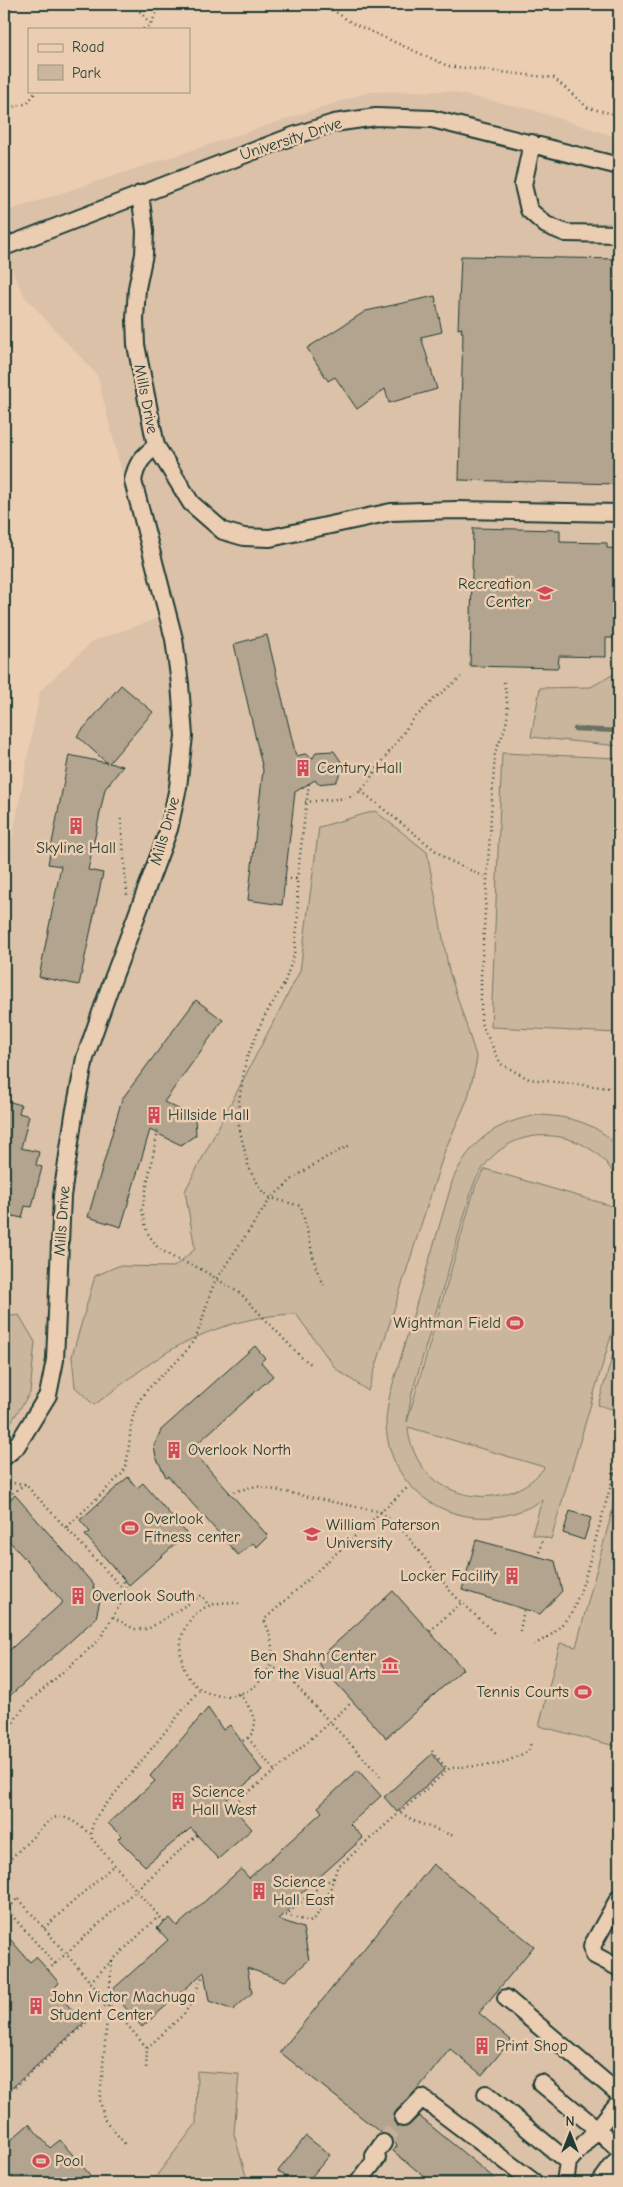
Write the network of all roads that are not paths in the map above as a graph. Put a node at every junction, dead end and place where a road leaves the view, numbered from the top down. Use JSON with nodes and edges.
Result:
{"nodes":[{"id":1,"x":532,"y":143,"type":"junction"},
{"id":2,"x":619,"y":166,"type":"edge"},
{"id":3,"x":140,"y":194,"type":"junction"},
{"id":4,"x":619,"y":234,"type":"edge"},
{"id":5,"x":4,"y":246,"type":"edge"},
{"id":6,"x":156,"y":446,"type":"junction"},
{"id":7,"x":619,"y":513,"type":"edge"},
{"id":8,"x":4,"y":1457,"type":"edge"},
{"id":9,"x":617,"y":1906,"type":"edge"},
{"id":10,"x":619,"y":1968,"type":"edge"},
{"id":11,"x":506,"y":1998,"type":"dead end"},
{"id":12,"x":540,"y":2083,"type":"dead end"},
{"id":13,"x":486,"y":2094,"type":"dead end"},
{"id":14,"x":619,"y":2094,"type":"edge"},
{"id":15,"x":619,"y":2102,"type":"edge"},
{"id":16,"x":403,"y":2118,"type":"tunnel mouth"},
{"id":17,"x":597,"y":2129,"type":"junction"},
{"id":18,"x":619,"y":2149,"type":"edge"},
{"id":19,"x":378,"y":2152,"type":"tunnel mouth"},
{"id":20,"x":619,"y":2157,"type":"edge"},
{"id":21,"x":568,"y":2162,"type":"junction"},
{"id":22,"x":358,"y":2183,"type":"edge"},
{"id":23,"x":534,"y":2183,"type":"edge"},
{"id":24,"x":564,"y":2183,"type":"edge"},
{"id":25,"x":600,"y":2183,"type":"edge"}],
"edges":[{"from":1,"to":2,"type":"street","name":"University Drive"},
{"from":1,"to":3,"type":"street","name":"University Drive"},
{"from":1,"to":4,"type":"street"},
{"from":3,"to":5,"type":"street","name":"University Drive"},
{"from":3,"to":6,"type":"street","name":"Mills Drive"},
{"from":6,"to":7,"type":"street"},
{"from":6,"to":8,"type":"street","name":"Mills Drive"},
{"from":9,"to":10,"type":"street"},
{"from":11,"to":14,"type":"street"},
{"from":12,"to":17,"type":"street"},
{"from":13,"to":21,"type":"street"},
{"from":15,"to":17,"type":"street"},
{"from":16,"to":23,"type":"street"},
{"from":17,"to":18,"type":"street"},
{"from":17,"to":21,"type":"street"},
{"from":19,"to":22,"type":"street"},
{"from":20,"to":25,"type":"street"},
{"from":21,"to":24,"type":"street"}]}
